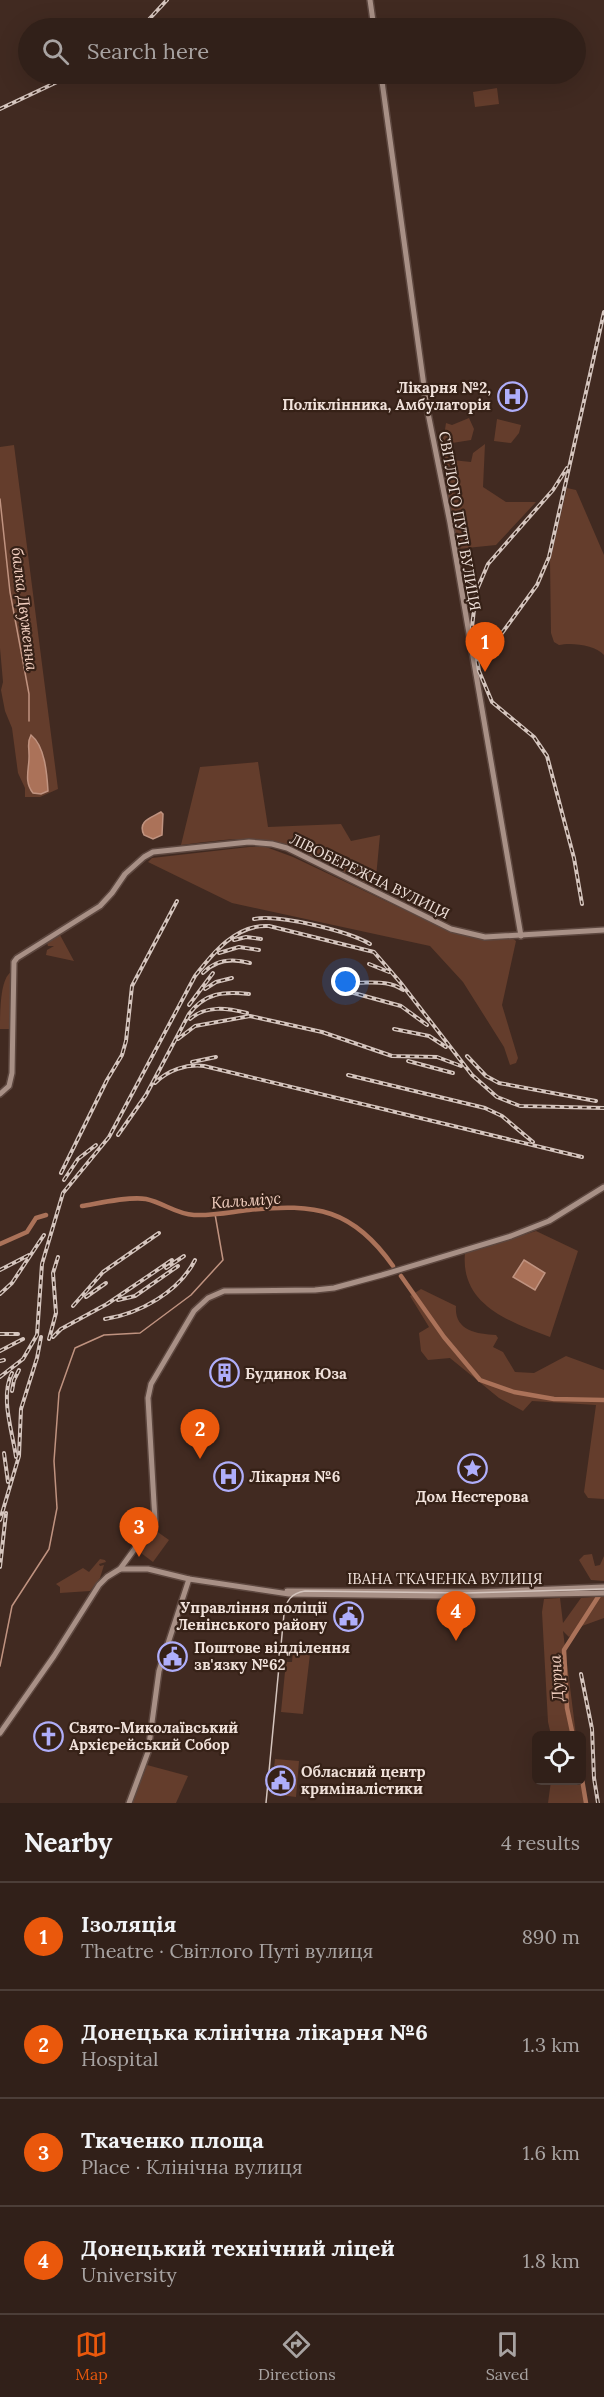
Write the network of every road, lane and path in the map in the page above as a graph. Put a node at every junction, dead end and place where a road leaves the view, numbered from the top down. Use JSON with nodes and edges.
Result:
{"nodes":[{"id":1,"x":370,"y":0,"type":"edge"},
{"id":2,"x":373,"y":18,"type":"edge"},
{"id":3,"x":382,"y":84,"type":"edge"},
{"id":4,"x":604,"y":930,"type":"edge"},
{"id":5,"x":521,"y":936,"type":"junction"},
{"id":6,"x":0,"y":1094,"type":"edge"},
{"id":7,"x":604,"y":1187,"type":"edge"},
{"id":8,"x":120,"y":1569,"type":"junction"},
{"id":9,"x":189,"y":1579,"type":"junction"},
{"id":10,"x":604,"y":1587,"type":"edge"},
{"id":11,"x":286,"y":1592,"type":"junction"},
{"id":12,"x":604,"y":1593,"type":"edge"},
{"id":13,"x":0,"y":1733,"type":"edge"},
{"id":14,"x":129,"y":1803,"type":"edge"}],
"edges":[{"from":1,"to":2,"type":"main road"},
{"from":3,"to":5,"type":"main road","name":"СВІТЛОГО ПУТІ ВУЛИЦЯ"},
{"from":4,"to":5,"type":"main road","name":"ЛІВОБЕРЕЖНА ВУЛИЦЯ"},
{"from":5,"to":6,"type":"main road","name":"ЛІВОБЕРЕЖНА ВУЛИЦЯ"},
{"from":7,"to":8,"type":"main road"},
{"from":8,"to":9,"type":"main road","name":"ІВАНА ТКАЧЕНКА ВУЛИЦЯ"},
{"from":8,"to":13,"type":"main road"},
{"from":9,"to":11,"type":"main road","name":"ІВАНА ТКАЧЕНКА ВУЛИЦЯ"},
{"from":9,"to":14,"type":"main road"},
{"from":10,"to":11,"type":"main road","name":"ІВАНА ТКАЧЕНКА ВУЛИЦЯ"},
{"from":11,"to":12,"type":"main road","name":"ІВАНА ТКАЧЕНКА ВУЛИЦЯ"}]}
